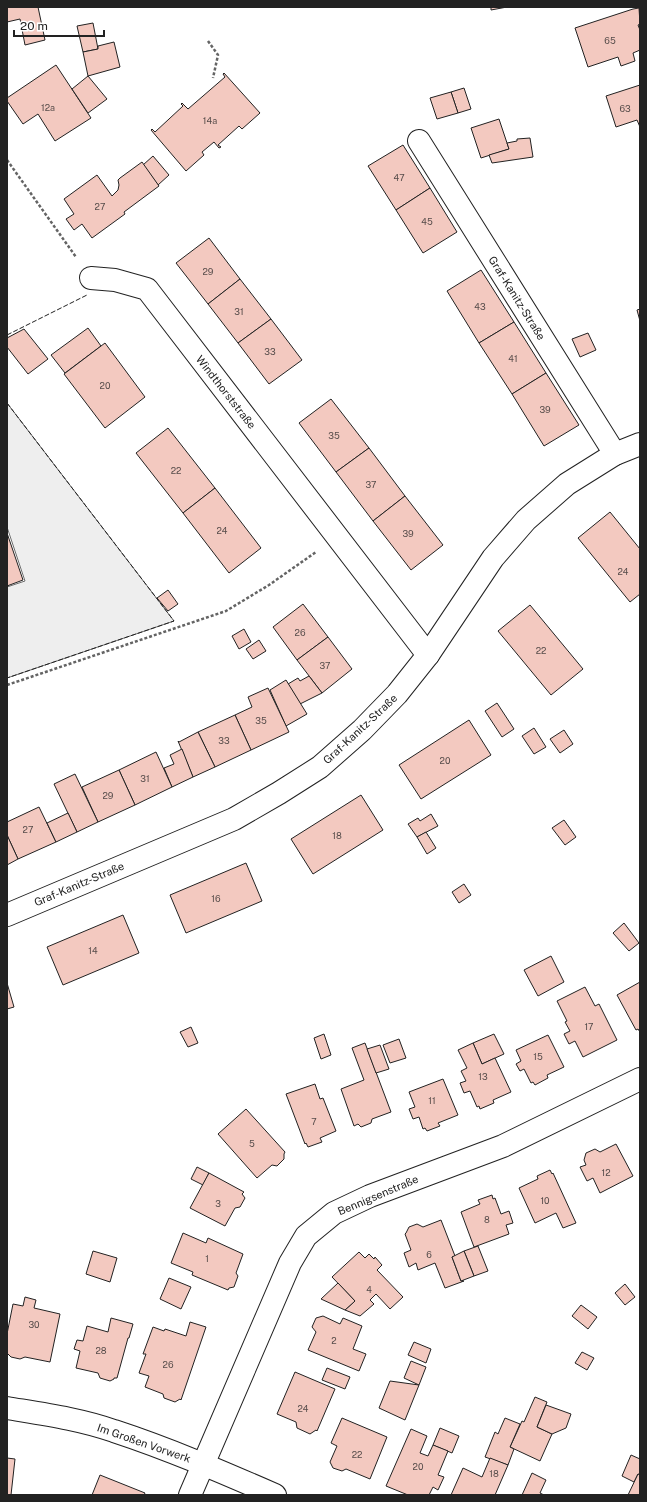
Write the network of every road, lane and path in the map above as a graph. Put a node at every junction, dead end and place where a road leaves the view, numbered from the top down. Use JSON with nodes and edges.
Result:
{"nodes":[{"id":1,"x":208,"y":40,"type":"dead end"},
{"id":2,"x":213,"y":78,"type":"dead end"},
{"id":3,"x":419,"y":141,"type":"dead end"},
{"id":4,"x":7,"y":160,"type":"edge"},
{"id":5,"x":91,"y":278,"type":"joint"},
{"id":6,"x":640,"y":444,"type":"edge"},
{"id":7,"x":615,"y":454,"type":"junction"},
{"id":8,"x":337,"y":537,"type":"junction"},
{"id":9,"x":428,"y":655,"type":"junction"},
{"id":10,"x":7,"y":685,"type":"edge"},
{"id":11,"x":7,"y":915,"type":"edge"},
{"id":12,"x":640,"y":1079,"type":"edge"},
{"id":13,"x":7,"y":1408,"type":"edge"},
{"id":14,"x":203,"y":1464,"type":"junction"},
{"id":15,"x":190,"y":1495,"type":"edge"},
{"id":16,"x":275,"y":1495,"type":"edge"}],
"edges":[{"from":1,"to":2,"type":"path"},
{"from":3,"to":7,"type":"street","name":"Graf-Kanitz-Straße"},
{"from":4,"to":5,"type":"path"},
{"from":5,"to":8,"type":"street","name":"Windthorststraße"},
{"from":6,"to":7,"type":"street","name":"Graf-Kanitz-Straße"},
{"from":7,"to":9,"type":"street","name":"Graf-Kanitz-Straße"},
{"from":8,"to":9,"type":"street","name":"Windthorststraße"},
{"from":8,"to":10,"type":"path"},
{"from":9,"to":11,"type":"street","name":"Graf-Kanitz-Straße"},
{"from":12,"to":14,"type":"street","name":"Bennigsenstraße"},
{"from":13,"to":14,"type":"street","name":"Im Großen Vorwerk"},
{"from":14,"to":15,"type":"street","name":"Bennigsenstraße"},
{"from":14,"to":16,"type":"street","name":"Im Großen Vorwerk"}]}
